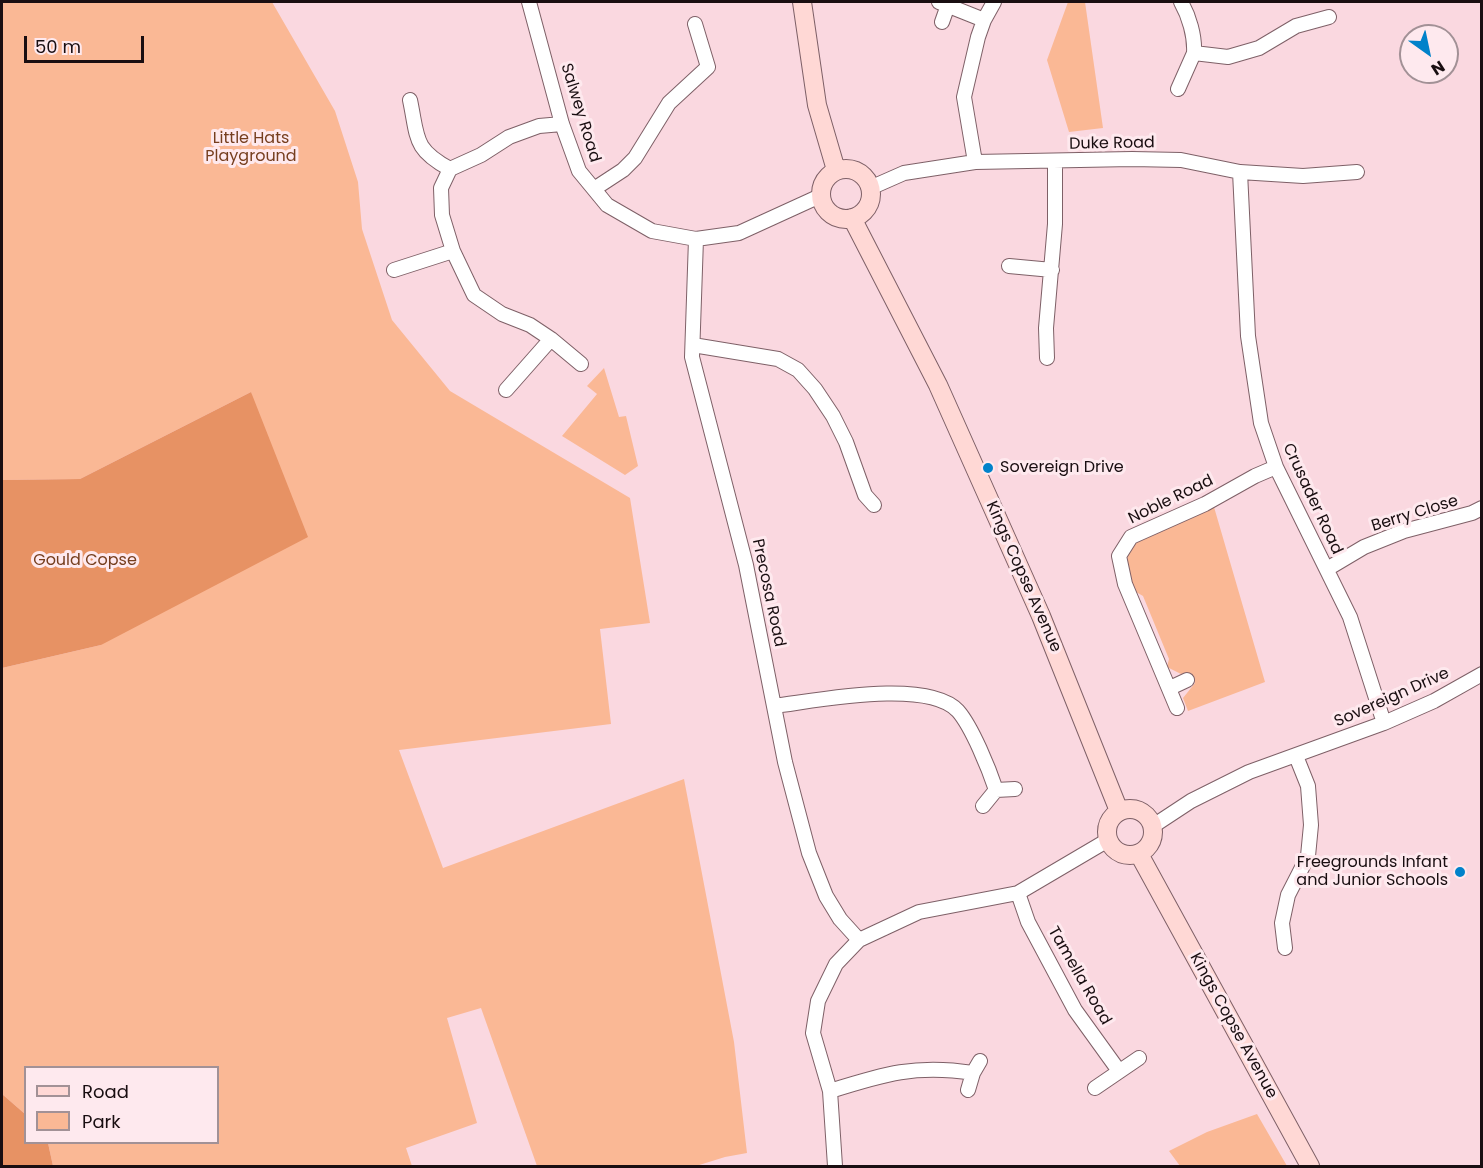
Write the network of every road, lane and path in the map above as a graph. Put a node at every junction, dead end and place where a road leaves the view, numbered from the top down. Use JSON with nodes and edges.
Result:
{"nodes":[{"id":1,"x":529,"y":2,"type":"edge"},
{"id":2,"x":802,"y":2,"type":"edge"},
{"id":3,"x":994,"y":2,"type":"edge"},
{"id":4,"x":1181,"y":2,"type":"edge"},
{"id":5,"x":944,"y":3,"type":"edge"},
{"id":6,"x":1329,"y":17,"type":"dead end"},
{"id":7,"x":984,"y":20,"type":"junction"},
{"id":8,"x":942,"y":22,"type":"dead end"},
{"id":9,"x":695,"y":24,"type":"dead end"},
{"id":10,"x":1194,"y":53,"type":"junction"},
{"id":11,"x":1178,"y":89,"type":"dead end"},
{"id":12,"x":410,"y":100,"type":"dead end"},
{"id":13,"x":562,"y":124,"type":"junction"},
{"id":14,"x":975,"y":162,"type":"junction"},
{"id":15,"x":1055,"y":162,"type":"junction"},
{"id":16,"x":450,"y":169,"type":"junction"},
{"id":17,"x":836,"y":170,"type":"junction"},
{"id":18,"x":1240,"y":172,"type":"junction"},
{"id":19,"x":1357,"y":172,"type":"dead end"},
{"id":20,"x":870,"y":188,"type":"junction"},
{"id":21,"x":594,"y":189,"type":"junction"},
{"id":22,"x":820,"y":196,"type":"junction"},
{"id":23,"x":852,"y":218,"type":"junction"},
{"id":24,"x":696,"y":239,"type":"junction"},
{"id":25,"x":453,"y":251,"type":"junction"},
{"id":26,"x":1009,"y":266,"type":"dead end"},
{"id":27,"x":394,"y":270,"type":"dead end"},
{"id":28,"x":1052,"y":270,"type":"junction"},
{"id":29,"x":551,"y":339,"type":"junction"},
{"id":30,"x":693,"y":345,"type":"junction"},
{"id":31,"x":1047,"y":358,"type":"dead end"},
{"id":32,"x":581,"y":364,"type":"dead end"},
{"id":33,"x":506,"y":390,"type":"dead end"},
{"id":34,"x":1276,"y":467,"type":"junction"},
{"id":35,"x":874,"y":505,"type":"dead end"},
{"id":36,"x":1482,"y":508,"type":"edge"},
{"id":37,"x":1327,"y":569,"type":"junction"},
{"id":38,"x":1482,"y":674,"type":"edge"},
{"id":39,"x":1187,"y":680,"type":"dead end"},
{"id":40,"x":1170,"y":688,"type":"junction"},
{"id":41,"x":774,"y":706,"type":"junction"},
{"id":42,"x":1177,"y":708,"type":"dead end"},
{"id":43,"x":1384,"y":723,"type":"junction"},
{"id":44,"x":1296,"y":756,"type":"junction"},
{"id":45,"x":1015,"y":789,"type":"dead end"},
{"id":46,"x":996,"y":790,"type":"junction"},
{"id":47,"x":982,"y":806,"type":"dead end"},
{"id":48,"x":1119,"y":811,"type":"junction"},
{"id":49,"x":1153,"y":826,"type":"junction"},
{"id":50,"x":1108,"y":840,"type":"junction"},
{"id":51,"x":1139,"y":854,"type":"junction"},
{"id":52,"x":1018,"y":893,"type":"junction"},
{"id":53,"x":859,"y":940,"type":"junction"},
{"id":54,"x":1285,"y":948,"type":"dead end"},
{"id":55,"x":1139,"y":1058,"type":"dead end"},
{"id":56,"x":980,"y":1061,"type":"dead end"},
{"id":57,"x":1119,"y":1071,"type":"junction"},
{"id":58,"x":973,"y":1073,"type":"junction"},
{"id":59,"x":1095,"y":1088,"type":"dead end"},
{"id":60,"x":968,"y":1090,"type":"dead end"},
{"id":61,"x":830,"y":1091,"type":"junction"},
{"id":62,"x":835,"y":1167,"type":"edge"},
{"id":63,"x":1310,"y":1167,"type":"edge"}],
"edges":[{"from":1,"to":13,"type":"street","name":"Salwey Road"},
{"from":2,"to":17,"type":"street"},
{"from":3,"to":7,"type":"street"},
{"from":4,"to":10,"type":"street"},
{"from":5,"to":7,"type":"street"},
{"from":5,"to":8,"type":"street"},
{"from":6,"to":10,"type":"street"},
{"from":7,"to":14,"type":"street"},
{"from":9,"to":21,"type":"street"},
{"from":10,"to":11,"type":"street"},
{"from":12,"to":16,"type":"street"},
{"from":13,"to":16,"type":"street"},
{"from":13,"to":21,"type":"street","name":"Salwey Road"},
{"from":14,"to":15,"type":"street","name":"Duke Road"},
{"from":14,"to":20,"type":"street","name":"Duke Road"},
{"from":15,"to":18,"type":"street","name":"Duke Road"},
{"from":15,"to":28,"type":"street"},
{"from":16,"to":25,"type":"street"},
{"from":17,"to":20,"type":"street"},
{"from":17,"to":22,"type":"street"},
{"from":18,"to":19,"type":"street","name":"Duke Road"},
{"from":18,"to":34,"type":"street","name":"Crusader Road"},
{"from":20,"to":23,"type":"street"},
{"from":21,"to":24,"type":"street","name":"Salwey Road"},
{"from":22,"to":23,"type":"street"},
{"from":22,"to":24,"type":"street","name":"Salwey Road"},
{"from":23,"to":48,"type":"street","name":"Kings Copse Avenue"},
{"from":24,"to":30,"type":"street","name":"Precosa Road"},
{"from":25,"to":27,"type":"street"},
{"from":25,"to":29,"type":"street"},
{"from":26,"to":28,"type":"street"},
{"from":28,"to":31,"type":"street"},
{"from":29,"to":32,"type":"street"},
{"from":29,"to":33,"type":"street"},
{"from":30,"to":35,"type":"street"},
{"from":30,"to":41,"type":"street","name":"Precosa Road"},
{"from":34,"to":37,"type":"street","name":"Crusader Road"},
{"from":34,"to":40,"type":"street","name":"Noble Road"},
{"from":36,"to":37,"type":"street","name":"Berry Close"},
{"from":37,"to":43,"type":"street","name":"Crusader Road"},
{"from":38,"to":43,"type":"street","name":"Sovereign Drive"},
{"from":39,"to":40,"type":"street"},
{"from":40,"to":42,"type":"street","name":"Noble Road"},
{"from":41,"to":46,"type":"street"},
{"from":41,"to":53,"type":"street","name":"Precosa Road"},
{"from":43,"to":44,"type":"street","name":"Sovereign Drive"},
{"from":44,"to":49,"type":"street","name":"Sovereign Drive"},
{"from":44,"to":54,"type":"street"},
{"from":45,"to":46,"type":"street"},
{"from":46,"to":47,"type":"street"},
{"from":48,"to":49,"type":"street"},
{"from":48,"to":50,"type":"street"},
{"from":49,"to":51,"type":"street"},
{"from":50,"to":51,"type":"street"},
{"from":50,"to":52,"type":"street"},
{"from":51,"to":63,"type":"street","name":"Kings Copse Avenue"},
{"from":52,"to":53,"type":"street"},
{"from":52,"to":57,"type":"street","name":"Tamella Road"},
{"from":53,"to":61,"type":"street"},
{"from":55,"to":57,"type":"street"},
{"from":56,"to":58,"type":"street"},
{"from":57,"to":59,"type":"street"},
{"from":58,"to":60,"type":"street"},
{"from":58,"to":61,"type":"street"},
{"from":61,"to":62,"type":"street"}]}
